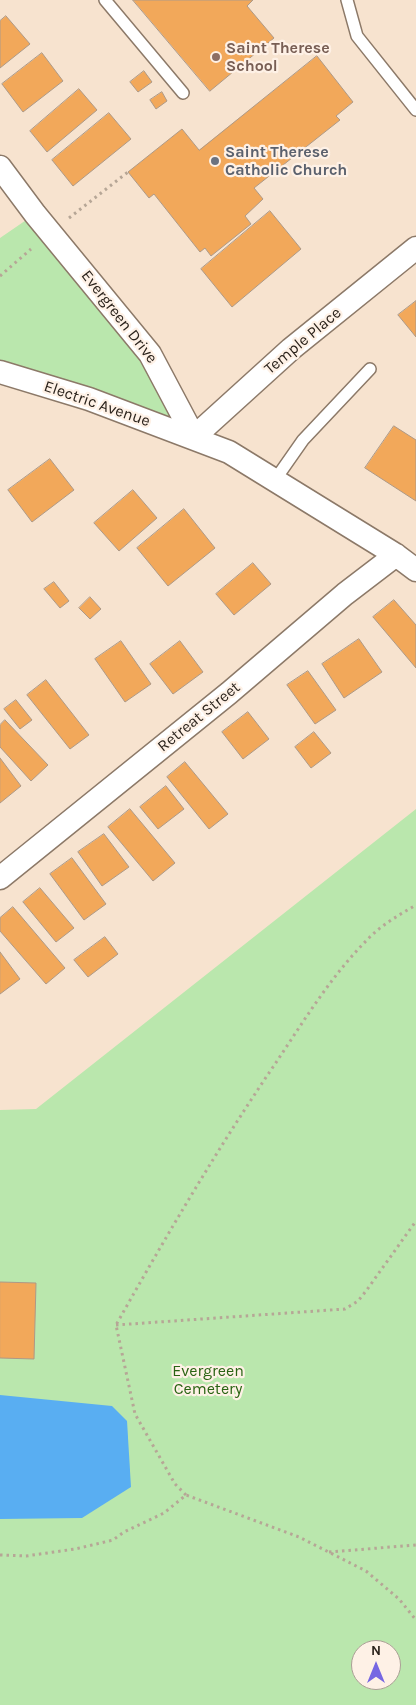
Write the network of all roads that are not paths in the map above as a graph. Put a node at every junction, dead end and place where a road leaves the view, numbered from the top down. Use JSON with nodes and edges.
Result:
{"nodes":[{"id":1,"x":105,"y":0,"type":"edge"},
{"id":2,"x":347,"y":0,"type":"edge"},
{"id":3,"x":183,"y":93,"type":"dead end"},
{"id":4,"x":416,"y":110,"type":"edge"},
{"id":5,"x":0,"y":167,"type":"edge"},
{"id":6,"x":416,"y":248,"type":"edge"},
{"id":7,"x":370,"y":369,"type":"dead end"},
{"id":8,"x":0,"y":372,"type":"edge"},
{"id":9,"x":194,"y":437,"type":"junction"},
{"id":10,"x":275,"y":480,"type":"junction"},
{"id":11,"x":396,"y":555,"type":"junction"},
{"id":12,"x":416,"y":570,"type":"edge"},
{"id":13,"x":0,"y":878,"type":"edge"}],
"edges":[{"from":1,"to":3,"type":"lane"},
{"from":2,"to":4,"type":"lane"},
{"from":5,"to":9,"type":"street","name":"Evergreen Drive"},
{"from":6,"to":9,"type":"street","name":"Temple Place"},
{"from":7,"to":10,"type":"lane"},
{"from":8,"to":9,"type":"street","name":"Electric Avenue"},
{"from":9,"to":10,"type":"street"},
{"from":10,"to":11,"type":"street"},
{"from":11,"to":12,"type":"street"},
{"from":11,"to":13,"type":"street","name":"Retreat Street"}]}
